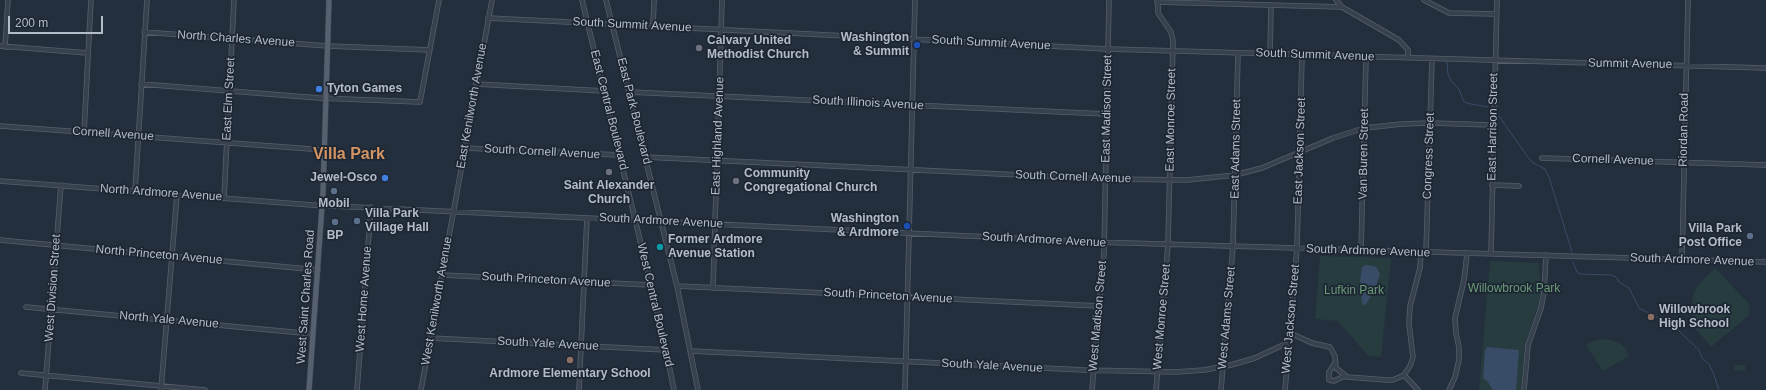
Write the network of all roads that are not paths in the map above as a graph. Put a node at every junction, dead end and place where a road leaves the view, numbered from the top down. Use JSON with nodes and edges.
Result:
{"nodes":[{"id":1,"x":8,"y":0,"type":"edge"},
{"id":2,"x":91,"y":0,"type":"edge"},
{"id":3,"x":147,"y":0,"type":"edge"},
{"id":4,"x":234,"y":0,"type":"edge"},
{"id":5,"x":329,"y":0,"type":"edge"},
{"id":6,"x":439,"y":0,"type":"edge"},
{"id":7,"x":492,"y":0,"type":"edge"},
{"id":8,"x":582,"y":0,"type":"edge"},
{"id":9,"x":606,"y":0,"type":"edge"},
{"id":10,"x":654,"y":0,"type":"edge"},
{"id":11,"x":722,"y":0,"type":"edge"},
{"id":12,"x":916,"y":0,"type":"edge"},
{"id":13,"x":1109,"y":0,"type":"edge"},
{"id":14,"x":1336,"y":0,"type":"edge"},
{"id":15,"x":1424,"y":0,"type":"edge"},
{"id":16,"x":1497,"y":0,"type":"edge"},
{"id":17,"x":1688,"y":0,"type":"edge"},
{"id":18,"x":1158,"y":1,"type":"edge"},
{"id":19,"x":1271,"y":5,"type":"junction"},
{"id":20,"x":1342,"y":6,"type":"junction"},
{"id":21,"x":1496,"y":14,"type":"junction"},
{"id":22,"x":488,"y":18,"type":"junction"},
{"id":23,"x":587,"y":23,"type":"junction"},
{"id":24,"x":612,"y":24,"type":"junction"},
{"id":25,"x":653,"y":26,"type":"junction"},
{"id":26,"x":721,"y":29,"type":"junction"},
{"id":27,"x":144,"y":32,"type":"junction"},
{"id":28,"x":232,"y":39,"type":"junction"},
{"id":29,"x":914,"y":39,"type":"junction"},
{"id":30,"x":2,"y":46,"type":"edge"},
{"id":31,"x":328,"y":46,"type":"junction"},
{"id":32,"x":1108,"y":49,"type":"junction"},
{"id":33,"x":430,"y":50,"type":"junction"},
{"id":34,"x":1173,"y":51,"type":"junction"},
{"id":35,"x":88,"y":53,"type":"junction"},
{"id":36,"x":1238,"y":53,"type":"junction"},
{"id":37,"x":1270,"y":54,"type":"junction"},
{"id":38,"x":1302,"y":55,"type":"junction"},
{"id":39,"x":1366,"y":57,"type":"junction"},
{"id":40,"x":1408,"y":58,"type":"junction"},
{"id":41,"x":1432,"y":59,"type":"junction"},
{"id":42,"x":1495,"y":61,"type":"junction"},
{"id":43,"x":1686,"y":66,"type":"junction"},
{"id":44,"x":1766,"y":68,"type":"edge"},
{"id":45,"x":141,"y":84,"type":"junction"},
{"id":46,"x":476,"y":84,"type":"junction"},
{"id":47,"x":229,"y":91,"type":"junction"},
{"id":48,"x":604,"y":91,"type":"junction"},
{"id":49,"x":629,"y":92,"type":"junction"},
{"id":50,"x":719,"y":96,"type":"junction"},
{"id":51,"x":326,"y":98,"type":"junction"},
{"id":52,"x":912,"y":105,"type":"junction"},
{"id":53,"x":1106,"y":114,"type":"junction"},
{"id":54,"x":1430,"y":123,"type":"junction"},
{"id":55,"x":1493,"y":125,"type":"junction"},
{"id":56,"x":0,"y":126,"type":"edge"},
{"id":57,"x":1364,"y":128,"type":"junction"},
{"id":58,"x":84,"y":132,"type":"junction"},
{"id":59,"x":138,"y":136,"type":"junction"},
{"id":60,"x":227,"y":143,"type":"junction"},
{"id":61,"x":465,"y":148,"type":"junction"},
{"id":62,"x":325,"y":150,"type":"junction"},
{"id":63,"x":1300,"y":152,"type":"junction"},
{"id":64,"x":620,"y":155,"type":"junction"},
{"id":65,"x":645,"y":157,"type":"junction"},
{"id":66,"x":1542,"y":158,"type":"dead end"},
{"id":67,"x":717,"y":160,"type":"junction"},
{"id":68,"x":1683,"y":162,"type":"junction"},
{"id":69,"x":1766,"y":165,"type":"edge"},
{"id":70,"x":911,"y":169,"type":"junction"},
{"id":71,"x":1235,"y":175,"type":"junction"},
{"id":72,"x":1105,"y":179,"type":"junction"},
{"id":73,"x":1170,"y":180,"type":"junction"},
{"id":74,"x":0,"y":181,"type":"edge"},
{"id":75,"x":61,"y":185,"type":"junction"},
{"id":76,"x":1492,"y":185,"type":"junction"},
{"id":77,"x":1519,"y":186,"type":"dead end"},
{"id":78,"x":135,"y":191,"type":"junction"},
{"id":79,"x":177,"y":194,"type":"junction"},
{"id":80,"x":224,"y":198,"type":"junction"},
{"id":81,"x":323,"y":205,"type":"junction"},
{"id":82,"x":371,"y":208,"type":"junction"},
{"id":83,"x":453,"y":212,"type":"junction"},
{"id":84,"x":587,"y":218,"type":"junction"},
{"id":85,"x":636,"y":221,"type":"junction"},
{"id":86,"x":662,"y":222,"type":"junction"},
{"id":87,"x":716,"y":224,"type":"junction"},
{"id":88,"x":909,"y":233,"type":"junction"},
{"id":89,"x":0,"y":240,"type":"edge"},
{"id":90,"x":1104,"y":242,"type":"junction"},
{"id":91,"x":1168,"y":244,"type":"junction"},
{"id":92,"x":56,"y":245,"type":"junction"},
{"id":93,"x":1233,"y":246,"type":"junction"},
{"id":94,"x":1297,"y":248,"type":"junction"},
{"id":95,"x":1361,"y":251,"type":"junction"},
{"id":96,"x":1424,"y":252,"type":"junction"},
{"id":97,"x":1467,"y":254,"type":"junction"},
{"id":98,"x":1491,"y":254,"type":"junction"},
{"id":99,"x":172,"y":256,"type":"junction"},
{"id":100,"x":1546,"y":256,"type":"junction"},
{"id":101,"x":1682,"y":260,"type":"junction"},
{"id":102,"x":1766,"y":262,"type":"edge"},
{"id":103,"x":318,"y":270,"type":"junction"},
{"id":104,"x":442,"y":275,"type":"junction"},
{"id":105,"x":584,"y":282,"type":"junction"},
{"id":106,"x":651,"y":285,"type":"junction"},
{"id":107,"x":677,"y":286,"type":"junction"},
{"id":108,"x":713,"y":288,"type":"junction"},
{"id":109,"x":907,"y":297,"type":"junction"},
{"id":110,"x":1099,"y":306,"type":"junction"},
{"id":111,"x":26,"y":307,"type":"dead end"},
{"id":112,"x":51,"y":309,"type":"junction"},
{"id":113,"x":167,"y":320,"type":"junction"},
{"id":114,"x":1290,"y":333,"type":"junction"},
{"id":115,"x":313,"y":334,"type":"junction"},
{"id":116,"x":430,"y":338,"type":"junction"},
{"id":117,"x":1289,"y":345,"type":"junction"},
{"id":118,"x":581,"y":346,"type":"junction"},
{"id":119,"x":666,"y":350,"type":"junction"},
{"id":120,"x":691,"y":351,"type":"junction"},
{"id":121,"x":906,"y":362,"type":"junction"},
{"id":122,"x":1335,"y":363,"type":"junction"},
{"id":123,"x":1223,"y":366,"type":"junction"},
{"id":124,"x":1094,"y":370,"type":"junction"},
{"id":125,"x":1157,"y":372,"type":"junction"},
{"id":126,"x":21,"y":373,"type":"dead end"},
{"id":127,"x":46,"y":375,"type":"junction"},
{"id":128,"x":1404,"y":375,"type":"junction"},
{"id":129,"x":1345,"y":376,"type":"junction"},
{"id":130,"x":161,"y":388,"type":"edge"},
{"id":131,"x":45,"y":390,"type":"edge"},
{"id":132,"x":205,"y":390,"type":"edge"},
{"id":133,"x":309,"y":390,"type":"edge"},
{"id":134,"x":357,"y":390,"type":"edge"},
{"id":135,"x":421,"y":390,"type":"edge"},
{"id":136,"x":579,"y":390,"type":"edge"},
{"id":137,"x":674,"y":390,"type":"edge"},
{"id":138,"x":698,"y":390,"type":"edge"},
{"id":139,"x":905,"y":390,"type":"edge"},
{"id":140,"x":1092,"y":390,"type":"edge"},
{"id":141,"x":1156,"y":390,"type":"edge"},
{"id":142,"x":1221,"y":390,"type":"edge"},
{"id":143,"x":1285,"y":390,"type":"edge"},
{"id":144,"x":1418,"y":390,"type":"edge"},
{"id":145,"x":1449,"y":390,"type":"edge"},
{"id":146,"x":1524,"y":390,"type":"edge"}],
"edges":[{"from":1,"to":30,"type":"street"},
{"from":2,"to":35,"type":"street"},
{"from":3,"to":27,"type":"street"},
{"from":4,"to":28,"type":"street","name":"East Elm Street"},
{"from":5,"to":31,"type":"main road","name":"West Saint Charles Road"},
{"from":6,"to":33,"type":"street"},
{"from":7,"to":22,"type":"street","name":"East Kenilworth Avenue"},
{"from":8,"to":23,"type":"street","name":"East Central Boulevard"},
{"from":9,"to":24,"type":"street","name":"East Park Boulevard"},
{"from":10,"to":25,"type":"street"},
{"from":11,"to":26,"type":"street","name":"East Highland Avenue"},
{"from":12,"to":29,"type":"street"},
{"from":13,"to":32,"type":"street","name":"East Madison Street"},
{"from":14,"to":20,"type":"street"},
{"from":15,"to":21,"type":"street"},
{"from":16,"to":21,"type":"street","name":"East Harrison Street"},
{"from":17,"to":43,"type":"street","name":"Riordan Road"},
{"from":18,"to":19,"type":"street"},
{"from":18,"to":34,"type":"street","name":"East Monroe Street"},
{"from":19,"to":20,"type":"street"},
{"from":19,"to":37,"type":"street"},
{"from":20,"to":40,"type":"street"},
{"from":21,"to":42,"type":"street","name":"East Harrison Street"},
{"from":22,"to":23,"type":"street","name":"South Summit Avenue"},
{"from":22,"to":46,"type":"street","name":"East Kenilworth Avenue"},
{"from":23,"to":24,"type":"street","name":"South Summit Avenue"},
{"from":23,"to":48,"type":"street","name":"East Central Boulevard"},
{"from":24,"to":25,"type":"street","name":"South Summit Avenue"},
{"from":24,"to":49,"type":"street","name":"East Park Boulevard"},
{"from":25,"to":26,"type":"street","name":"South Summit Avenue"},
{"from":26,"to":29,"type":"street","name":"South Summit Avenue"},
{"from":26,"to":50,"type":"street","name":"East Highland Avenue"},
{"from":27,"to":28,"type":"street","name":"North Charles Avenue"},
{"from":27,"to":45,"type":"street"},
{"from":28,"to":31,"type":"street","name":"North Charles Avenue"},
{"from":28,"to":47,"type":"street","name":"East Elm Street"},
{"from":29,"to":32,"type":"street","name":"South Summit Avenue"},
{"from":29,"to":52,"type":"street"},
{"from":30,"to":35,"type":"street"},
{"from":31,"to":33,"type":"street","name":"North Charles Avenue"},
{"from":31,"to":51,"type":"main road","name":"West Saint Charles Road"},
{"from":32,"to":34,"type":"street","name":"South Summit Avenue"},
{"from":32,"to":53,"type":"street","name":"East Madison Street"},
{"from":33,"to":51,"type":"street"},
{"from":34,"to":36,"type":"street","name":"South Summit Avenue"},
{"from":34,"to":73,"type":"street","name":"East Monroe Street"},
{"from":35,"to":58,"type":"street"},
{"from":36,"to":37,"type":"street","name":"South Summit Avenue"},
{"from":36,"to":71,"type":"street","name":"East Adams Street"},
{"from":37,"to":38,"type":"street","name":"South Summit Avenue"},
{"from":38,"to":39,"type":"street","name":"South Summit Avenue"},
{"from":38,"to":63,"type":"street","name":"East Jackson Street"},
{"from":39,"to":40,"type":"street","name":"South Summit Avenue"},
{"from":39,"to":57,"type":"street","name":"Van Buren Street"},
{"from":40,"to":41,"type":"street","name":"South Summit Avenue"},
{"from":41,"to":42,"type":"street","name":"South Summit Avenue"},
{"from":41,"to":54,"type":"street","name":"Congress Street"},
{"from":42,"to":43,"type":"street","name":"Summit Avenue"},
{"from":42,"to":55,"type":"street","name":"East Harrison Street"},
{"from":43,"to":44,"type":"street","name":"Summit Avenue"},
{"from":43,"to":68,"type":"street","name":"Riordan Road"},
{"from":45,"to":47,"type":"street"},
{"from":45,"to":59,"type":"street"},
{"from":46,"to":48,"type":"street"},
{"from":46,"to":61,"type":"street","name":"East Kenilworth Avenue"},
{"from":47,"to":51,"type":"street"},
{"from":47,"to":60,"type":"street","name":"East Elm Street"},
{"from":48,"to":64,"type":"street","name":"East Central Boulevard"},
{"from":49,"to":50,"type":"street","name":"South Illinois Avenue"},
{"from":49,"to":65,"type":"street","name":"East Park Boulevard"},
{"from":50,"to":52,"type":"street","name":"South Illinois Avenue"},
{"from":50,"to":67,"type":"street","name":"East Highland Avenue"},
{"from":51,"to":62,"type":"main road","name":"West Saint Charles Road"},
{"from":52,"to":53,"type":"street","name":"South Illinois Avenue"},
{"from":52,"to":70,"type":"street"},
{"from":53,"to":72,"type":"street","name":"East Madison Street"},
{"from":54,"to":55,"type":"street","name":"South Cornell Avenue"},
{"from":54,"to":57,"type":"street","name":"South Cornell Avenue"},
{"from":54,"to":96,"type":"street","name":"Congress Street"},
{"from":55,"to":76,"type":"street","name":"East Harrison Street"},
{"from":56,"to":58,"type":"street","name":"Cornell Avenue"},
{"from":57,"to":63,"type":"street","name":"South Cornell Avenue"},
{"from":57,"to":95,"type":"street","name":"Van Buren Street"},
{"from":58,"to":59,"type":"street","name":"Cornell Avenue"},
{"from":59,"to":60,"type":"street","name":"Cornell Avenue"},
{"from":59,"to":78,"type":"street"},
{"from":60,"to":62,"type":"street","name":"Cornell Avenue"},
{"from":60,"to":80,"type":"street","name":"East Elm Street"},
{"from":61,"to":64,"type":"street","name":"South Cornell Avenue"},
{"from":61,"to":83,"type":"street","name":"East Kenilworth Avenue"},
{"from":62,"to":81,"type":"main road","name":"West Saint Charles Road"},
{"from":63,"to":71,"type":"street","name":"South Cornell Avenue"},
{"from":63,"to":94,"type":"street","name":"East Jackson Street"},
{"from":64,"to":85,"type":"street","name":"East Central Boulevard"},
{"from":65,"to":67,"type":"street","name":"South Cornell Avenue"},
{"from":65,"to":86,"type":"street","name":"East Park Boulevard"},
{"from":66,"to":68,"type":"street","name":"Cornell Avenue"},
{"from":67,"to":70,"type":"street","name":"South Cornell Avenue"},
{"from":67,"to":87,"type":"street","name":"East Highland Avenue"},
{"from":68,"to":69,"type":"street"},
{"from":68,"to":101,"type":"street","name":"Riordan Road"},
{"from":70,"to":72,"type":"street","name":"South Cornell Avenue"},
{"from":70,"to":88,"type":"street"},
{"from":71,"to":73,"type":"street","name":"South Cornell Avenue"},
{"from":71,"to":93,"type":"street","name":"East Adams Street"},
{"from":72,"to":73,"type":"street","name":"South Cornell Avenue"},
{"from":72,"to":90,"type":"street","name":"East Madison Street"},
{"from":73,"to":91,"type":"street","name":"East Monroe Street"},
{"from":74,"to":75,"type":"street","name":"North Ardmore Avenue"},
{"from":75,"to":78,"type":"street","name":"North Ardmore Avenue"},
{"from":75,"to":92,"type":"street","name":"West Division Street"},
{"from":76,"to":77,"type":"street"},
{"from":76,"to":98,"type":"street","name":"East Harrison Street"},
{"from":78,"to":79,"type":"street","name":"North Ardmore Avenue"},
{"from":79,"to":80,"type":"street","name":"North Ardmore Avenue"},
{"from":79,"to":99,"type":"street"},
{"from":80,"to":81,"type":"street","name":"North Ardmore Avenue"},
{"from":81,"to":82,"type":"street","name":"South Ardmore Avenue"},
{"from":81,"to":103,"type":"main road","name":"West Saint Charles Road"},
{"from":82,"to":83,"type":"street","name":"South Ardmore Avenue"},
{"from":82,"to":134,"type":"street","name":"West Home Avenue"},
{"from":83,"to":84,"type":"street","name":"South Ardmore Avenue"},
{"from":83,"to":104,"type":"street","name":"West Kenilworth Avenue"},
{"from":84,"to":85,"type":"street","name":"South Ardmore Avenue"},
{"from":84,"to":105,"type":"street"},
{"from":85,"to":86,"type":"street","name":"South Ardmore Avenue"},
{"from":85,"to":106,"type":"street","name":"West Central Boulevard"},
{"from":86,"to":87,"type":"street","name":"South Ardmore Avenue"},
{"from":86,"to":107,"type":"street","name":"East Park Boulevard"},
{"from":87,"to":88,"type":"street","name":"South Ardmore Avenue"},
{"from":87,"to":108,"type":"street","name":"East Highland Avenue"},
{"from":88,"to":90,"type":"street","name":"South Ardmore Avenue"},
{"from":88,"to":109,"type":"street"},
{"from":89,"to":92,"type":"street","name":"North Princeton Avenue"},
{"from":90,"to":91,"type":"street","name":"South Ardmore Avenue"},
{"from":90,"to":110,"type":"street","name":"West Madison Street"},
{"from":91,"to":93,"type":"street","name":"South Ardmore Avenue"},
{"from":91,"to":125,"type":"street","name":"West Monroe Street"},
{"from":92,"to":99,"type":"street","name":"North Princeton Avenue"},
{"from":92,"to":112,"type":"street","name":"West Division Street"},
{"from":93,"to":94,"type":"street","name":"South Ardmore Avenue"},
{"from":93,"to":123,"type":"street","name":"West Adams Street"},
{"from":94,"to":95,"type":"street","name":"South Ardmore Avenue"},
{"from":94,"to":114,"type":"street","name":"West Jackson Street"},
{"from":95,"to":96,"type":"street","name":"South Ardmore Avenue"},
{"from":96,"to":97,"type":"street","name":"South Ardmore Avenue"},
{"from":96,"to":128,"type":"street","name":"Congress Street"},
{"from":97,"to":98,"type":"street","name":"South Ardmore Avenue"},
{"from":97,"to":145,"type":"street"},
{"from":98,"to":100,"type":"street","name":"South Ardmore Avenue"},
{"from":99,"to":103,"type":"street","name":"North Princeton Avenue"},
{"from":99,"to":113,"type":"street"},
{"from":100,"to":101,"type":"street","name":"South Ardmore Avenue"},
{"from":100,"to":146,"type":"street"},
{"from":101,"to":102,"type":"street","name":"South Ardmore Avenue"},
{"from":103,"to":115,"type":"main road","name":"West Saint Charles Road"},
{"from":104,"to":105,"type":"street","name":"South Princeton Avenue"},
{"from":104,"to":116,"type":"street","name":"West Kenilworth Avenue"},
{"from":105,"to":106,"type":"street","name":"South Princeton Avenue"},
{"from":105,"to":118,"type":"street"},
{"from":106,"to":119,"type":"street","name":"West Central Boulevard"},
{"from":107,"to":108,"type":"street","name":"South Princeton Avenue"},
{"from":107,"to":120,"type":"street","name":"East Park Boulevard"},
{"from":108,"to":109,"type":"street","name":"South Princeton Avenue"},
{"from":109,"to":110,"type":"street","name":"South Princeton Avenue"},
{"from":109,"to":121,"type":"street"},
{"from":110,"to":124,"type":"street","name":"West Madison Street"},
{"from":111,"to":112,"type":"street","name":"North Yale Avenue"},
{"from":112,"to":113,"type":"street","name":"North Yale Avenue"},
{"from":112,"to":127,"type":"street","name":"West Division Street"},
{"from":113,"to":115,"type":"street","name":"North Yale Avenue"},
{"from":113,"to":130,"type":"street"},
{"from":114,"to":117,"type":"street","name":"West Jackson Street"},
{"from":114,"to":122,"type":"street"},
{"from":115,"to":133,"type":"main road","name":"West Saint Charles Road"},
{"from":116,"to":118,"type":"street","name":"South Yale Avenue"},
{"from":116,"to":135,"type":"street","name":"West Kenilworth Avenue"},
{"from":117,"to":123,"type":"street","name":"South Yale Avenue"},
{"from":117,"to":143,"type":"street","name":"West Jackson Street"},
{"from":118,"to":119,"type":"street","name":"South Yale Avenue"},
{"from":118,"to":136,"type":"street"},
{"from":119,"to":137,"type":"street","name":"West Central Boulevard"},
{"from":120,"to":121,"type":"street","name":"South Yale Avenue"},
{"from":120,"to":138,"type":"street","name":"East Park Boulevard"},
{"from":121,"to":124,"type":"street","name":"South Yale Avenue"},
{"from":121,"to":139,"type":"street"},
{"from":122,"to":129,"type":"street"},
{"from":122,"to":129,"type":"street"},
{"from":123,"to":125,"type":"street","name":"South Yale Avenue"},
{"from":123,"to":142,"type":"street","name":"West Adams Street"},
{"from":124,"to":125,"type":"street","name":"South Yale Avenue"},
{"from":124,"to":140,"type":"street","name":"West Madison Street"},
{"from":125,"to":141,"type":"street","name":"West Monroe Street"},
{"from":126,"to":127,"type":"street"},
{"from":127,"to":130,"type":"street"},
{"from":127,"to":131,"type":"street","name":"West Division Street"},
{"from":128,"to":129,"type":"street"},
{"from":128,"to":144,"type":"street"},
{"from":130,"to":132,"type":"street"}]}
